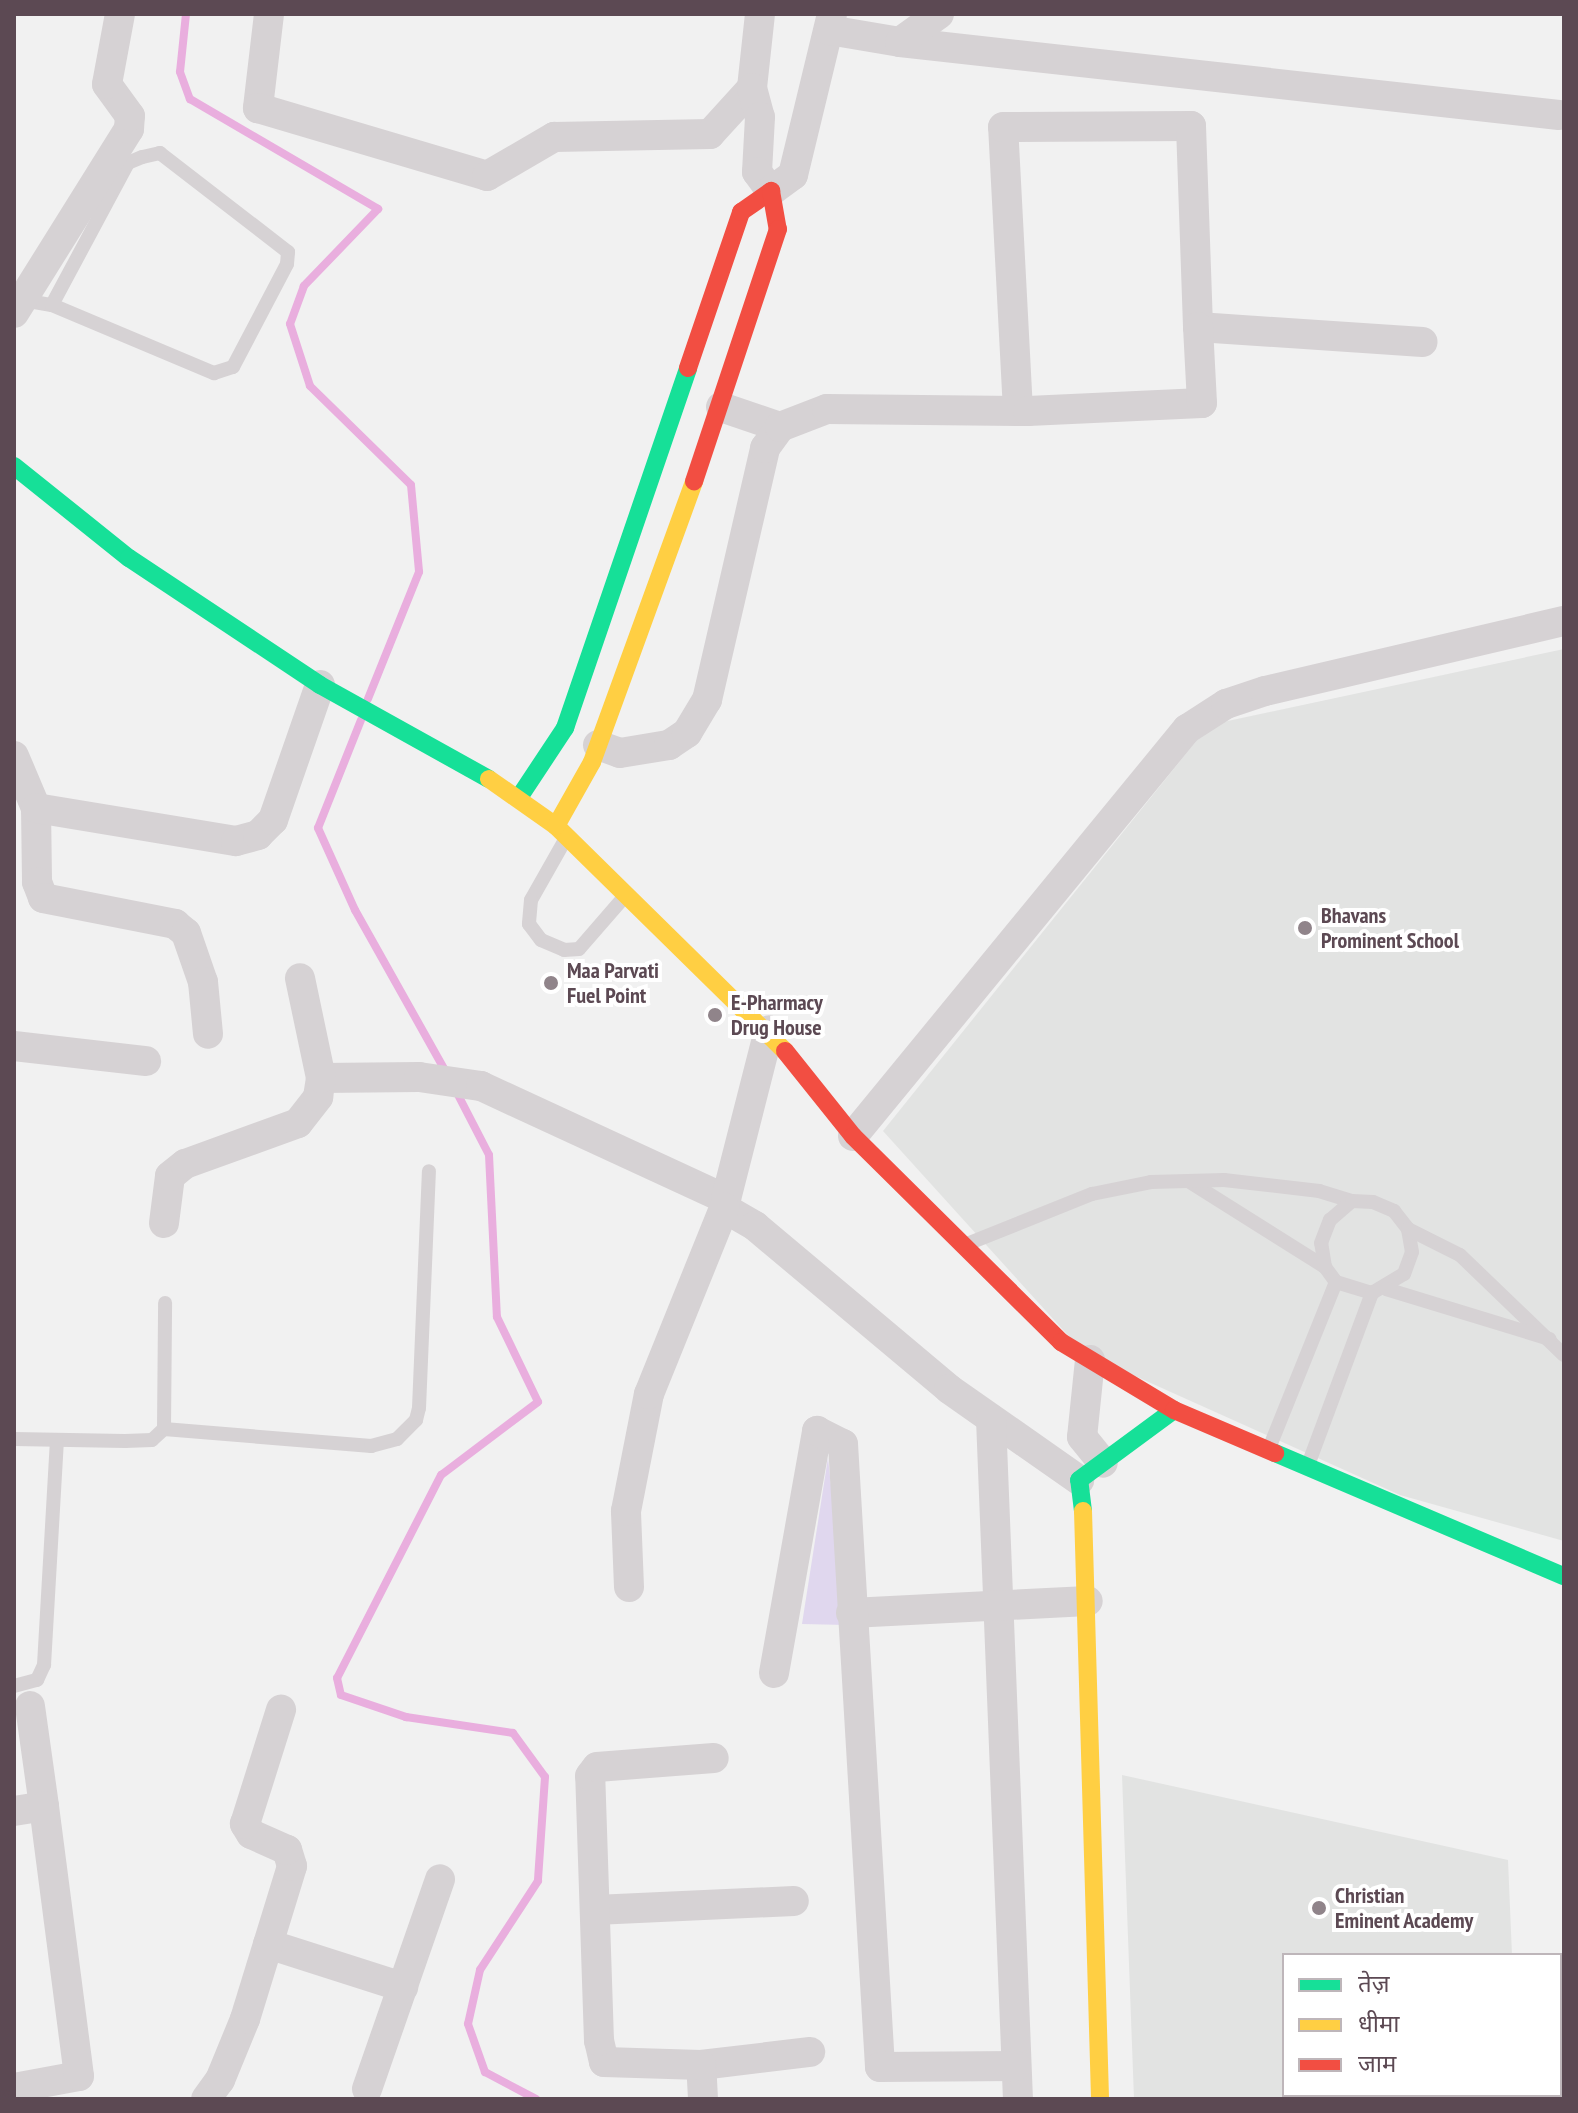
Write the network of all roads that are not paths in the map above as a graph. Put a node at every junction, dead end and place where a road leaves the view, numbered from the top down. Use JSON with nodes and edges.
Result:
{"nodes":[{"id":1,"x":120,"y":14,"type":"edge"},
{"id":2,"x":269,"y":14,"type":"edge"},
{"id":3,"x":760,"y":14,"type":"edge"},
{"id":4,"x":939,"y":14,"type":"edge"},
{"id":5,"x":830,"y":22,"type":"edge"},
{"id":6,"x":900,"y":42,"type":"junction"},
{"id":7,"x":752,"y":88,"type":"junction"},
{"id":8,"x":1559,"y":115,"type":"dead end"},
{"id":9,"x":771,"y":191,"type":"junction"},
{"id":10,"x":30,"y":306,"type":"edge"},
{"id":11,"x":1198,"y":327,"type":"junction"},
{"id":12,"x":1423,"y":342,"type":"dead end"},
{"id":13,"x":700,"y":400,"type":"junction"},
{"id":14,"x":1018,"y":411,"type":"junction"},
{"id":15,"x":780,"y":427,"type":"junction"},
{"id":16,"x":14,"y":466,"type":"edge"},
{"id":17,"x":1564,"y":621,"type":"edge"},
{"id":18,"x":324,"y":688,"type":"junction"},
{"id":19,"x":598,"y":745,"type":"junction"},
{"id":20,"x":14,"y":756,"type":"edge"},
{"id":21,"x":520,"y":796,"type":"junction"},
{"id":22,"x":36,"y":808,"type":"junction"},
{"id":23,"x":562,"y":831,"type":"junction"},
{"id":24,"x":627,"y":893,"type":"junction"},
{"id":25,"x":300,"y":978,"type":"dead end"},
{"id":26,"x":769,"y":1030,"type":"junction"},
{"id":27,"x":208,"y":1034,"type":"dead end"},
{"id":28,"x":14,"y":1046,"type":"edge"},
{"id":29,"x":146,"y":1061,"type":"dead end"},
{"id":30,"x":321,"y":1078,"type":"junction"},
{"id":31,"x":853,"y":1136,"type":"junction"},
{"id":32,"x":429,"y":1171,"type":"dead end"},
{"id":33,"x":1189,"y":1181,"type":"junction"},
{"id":34,"x":1352,"y":1201,"type":"junction"},
{"id":35,"x":725,"y":1204,"type":"junction"},
{"id":36,"x":164,"y":1223,"type":"dead end"},
{"id":37,"x":1408,"y":1229,"type":"junction"},
{"id":38,"x":963,"y":1246,"type":"junction"},
{"id":39,"x":1325,"y":1267,"type":"junction"},
{"id":40,"x":1336,"y":1282,"type":"junction"},
{"id":41,"x":1379,"y":1291,"type":"junction"},
{"id":42,"x":165,"y":1303,"type":"dead end"},
{"id":43,"x":1553,"y":1340,"type":"junction"},
{"id":44,"x":1564,"y":1355,"type":"edge"},
{"id":45,"x":1090,"y":1360,"type":"junction"},
{"id":46,"x":1174,"y":1410,"type":"junction"},
{"id":47,"x":991,"y":1419,"type":"junction"},
{"id":48,"x":164,"y":1429,"type":"junction"},
{"id":49,"x":14,"y":1439,"type":"edge"},
{"id":50,"x":57,"y":1440,"type":"junction"},
{"id":51,"x":1268,"y":1450,"type":"junction"},
{"id":52,"x":1307,"y":1467,"type":"junction"},
{"id":53,"x":1091,"y":1471,"type":"junction"},
{"id":54,"x":1564,"y":1576,"type":"edge"},
{"id":55,"x":629,"y":1587,"type":"dead end"},
{"id":56,"x":1088,"y":1601,"type":"junction"},
{"id":57,"x":998,"y":1608,"type":"junction"},
{"id":58,"x":851,"y":1613,"type":"junction"},
{"id":59,"x":774,"y":1673,"type":"dead end"},
{"id":60,"x":22,"y":1696,"type":"edge"},
{"id":61,"x":281,"y":1710,"type":"dead end"},
{"id":62,"x":714,"y":1758,"type":"dead end"},
{"id":63,"x":29,"y":1808,"type":"edge"},
{"id":64,"x":440,"y":1879,"type":"dead end"},
{"id":65,"x":794,"y":1901,"type":"dead end"},
{"id":66,"x":595,"y":1910,"type":"junction"},
{"id":67,"x":268,"y":1944,"type":"junction"},
{"id":68,"x":403,"y":1987,"type":"junction"},
{"id":69,"x":810,"y":2052,"type":"dead end"},
{"id":70,"x":701,"y":2065,"type":"junction"},
{"id":71,"x":1016,"y":2066,"type":"junction"},
{"id":72,"x":14,"y":2088,"type":"edge"},
{"id":73,"x":367,"y":2089,"type":"dead end"},
{"id":74,"x":206,"y":2099,"type":"edge"},
{"id":75,"x":228,"y":2099,"type":"edge"},
{"id":76,"x":239,"y":2099,"type":"edge"},
{"id":77,"x":703,"y":2099,"type":"edge"},
{"id":78,"x":1018,"y":2099,"type":"edge"},
{"id":79,"x":1100,"y":2099,"type":"edge"}],
"edges":[{"from":1,"to":10,"type":"street"},
{"from":2,"to":7,"type":"street"},
{"from":3,"to":7,"type":"street"},
{"from":4,"to":6,"type":"street"},
{"from":5,"to":6,"type":"street"},
{"from":5,"to":9,"type":"street"},
{"from":6,"to":8,"type":"street"},
{"from":7,"to":9,"type":"street"},
{"from":9,"to":13,"type":"street"},
{"from":9,"to":13,"type":"street"},
{"from":10,"to":10,"type":"lane"},
{"from":11,"to":12,"type":"street"},
{"from":11,"to":14,"type":"street"},
{"from":11,"to":14,"type":"street"},
{"from":13,"to":15,"type":"street"},
{"from":13,"to":19,"type":"street"},
{"from":13,"to":21,"type":"street"},
{"from":14,"to":15,"type":"street"},
{"from":15,"to":19,"type":"street"},
{"from":16,"to":18,"type":"street"},
{"from":17,"to":31,"type":"street"},
{"from":18,"to":21,"type":"street"},
{"from":18,"to":22,"type":"street"},
{"from":19,"to":23,"type":"street"},
{"from":20,"to":22,"type":"street"},
{"from":21,"to":23,"type":"street"},
{"from":22,"to":27,"type":"street"},
{"from":23,"to":24,"type":"street"},
{"from":23,"to":24,"type":"lane"},
{"from":24,"to":26,"type":"street"},
{"from":25,"to":30,"type":"street"},
{"from":26,"to":31,"type":"street"},
{"from":26,"to":35,"type":"street"},
{"from":28,"to":29,"type":"street"},
{"from":30,"to":35,"type":"street"},
{"from":30,"to":36,"type":"street"},
{"from":31,"to":38,"type":"street"},
{"from":32,"to":48,"type":"lane"},
{"from":33,"to":34,"type":"lane"},
{"from":33,"to":38,"type":"lane"},
{"from":33,"to":39,"type":"lane"},
{"from":34,"to":37,"type":"lane"},
{"from":34,"to":39,"type":"lane"},
{"from":35,"to":47,"type":"street"},
{"from":35,"to":55,"type":"street"},
{"from":37,"to":41,"type":"lane"},
{"from":37,"to":43,"type":"lane"},
{"from":38,"to":45,"type":"street"},
{"from":39,"to":40,"type":"lane"},
{"from":40,"to":41,"type":"lane"},
{"from":40,"to":51,"type":"lane"},
{"from":41,"to":43,"type":"lane"},
{"from":41,"to":52,"type":"lane"},
{"from":42,"to":48,"type":"lane"},
{"from":43,"to":44,"type":"lane"},
{"from":45,"to":46,"type":"street"},
{"from":45,"to":53,"type":"street"},
{"from":46,"to":51,"type":"street"},
{"from":46,"to":53,"type":"street"},
{"from":47,"to":53,"type":"street"},
{"from":47,"to":57,"type":"street"},
{"from":48,"to":50,"type":"lane"},
{"from":49,"to":50,"type":"lane"},
{"from":50,"to":60,"type":"lane"},
{"from":51,"to":52,"type":"street"},
{"from":52,"to":54,"type":"street"},
{"from":53,"to":56,"type":"street"},
{"from":56,"to":57,"type":"street"},
{"from":56,"to":79,"type":"street"},
{"from":57,"to":58,"type":"street"},
{"from":57,"to":71,"type":"street"},
{"from":58,"to":59,"type":"street"},
{"from":58,"to":71,"type":"street"},
{"from":60,"to":63,"type":"street"},
{"from":61,"to":67,"type":"street"},
{"from":62,"to":66,"type":"street"},
{"from":63,"to":72,"type":"street"},
{"from":64,"to":68,"type":"street"},
{"from":65,"to":66,"type":"street"},
{"from":66,"to":70,"type":"street"},
{"from":67,"to":68,"type":"street"},
{"from":67,"to":74,"type":"street"},
{"from":68,"to":73,"type":"street"},
{"from":69,"to":70,"type":"street"},
{"from":70,"to":77,"type":"street"},
{"from":71,"to":78,"type":"street"},
{"from":75,"to":76,"type":"street"}]}
